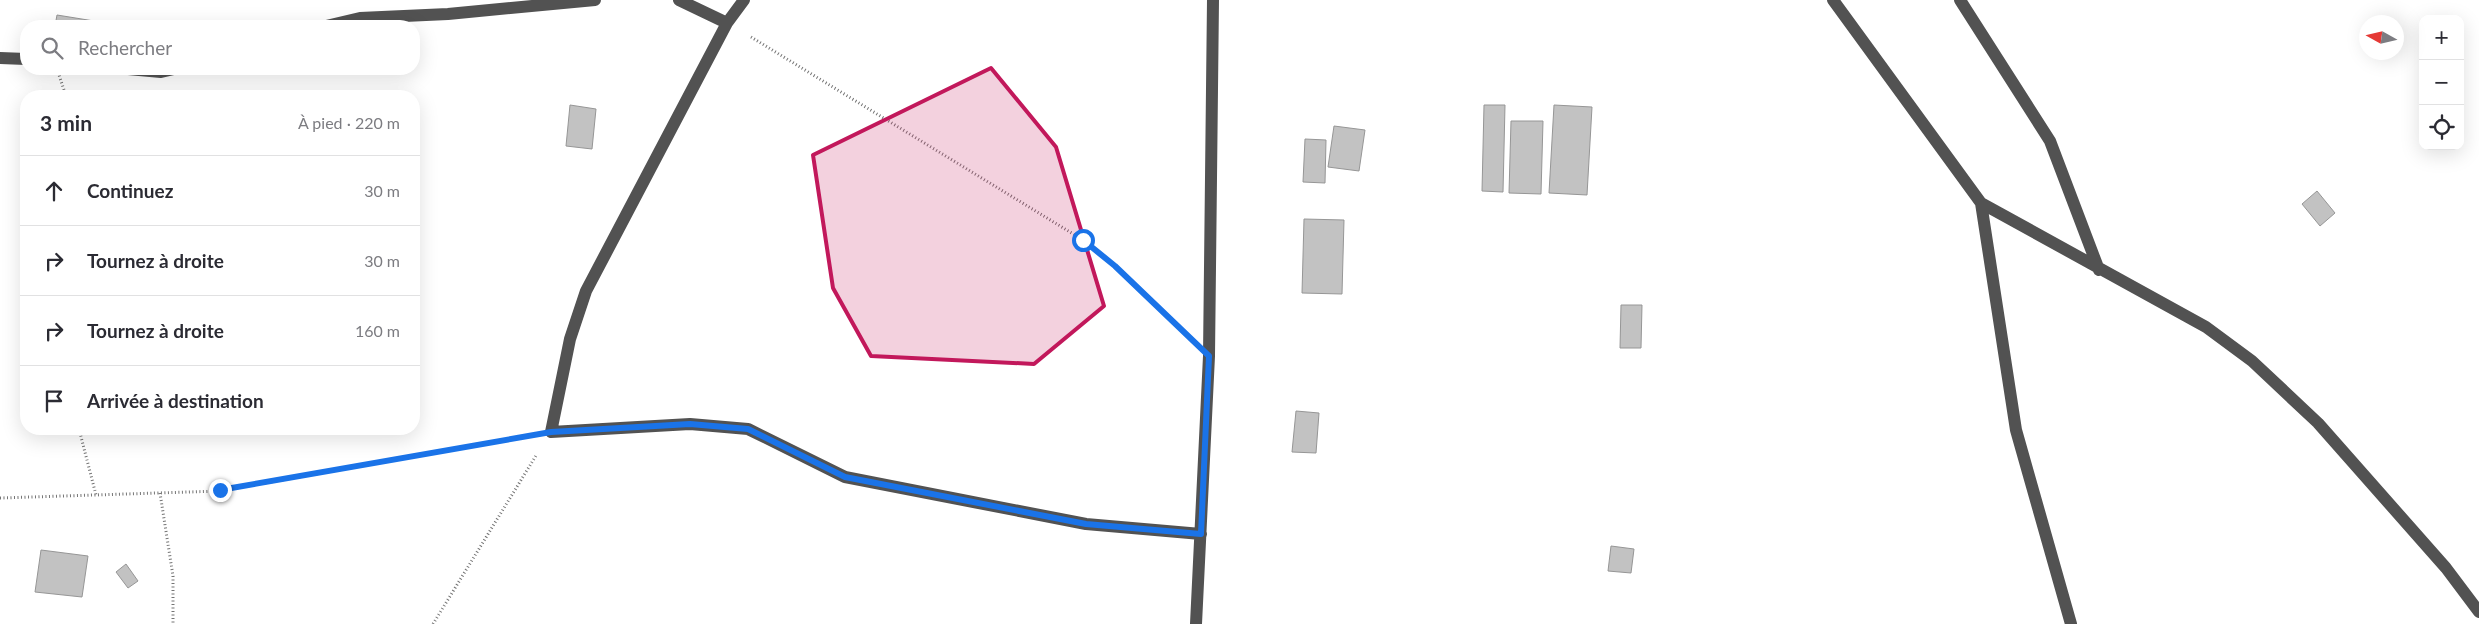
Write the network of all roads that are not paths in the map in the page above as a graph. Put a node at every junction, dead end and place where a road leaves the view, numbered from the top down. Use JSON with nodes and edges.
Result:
{"nodes":[{"id":1,"x":595,"y":0,"type":"edge"},
{"id":2,"x":679,"y":0,"type":"edge"},
{"id":3,"x":744,"y":0,"type":"edge"},
{"id":4,"x":1213,"y":0,"type":"edge"},
{"id":5,"x":1832,"y":0,"type":"edge"},
{"id":6,"x":1960,"y":0,"type":"edge"},
{"id":7,"x":352,"y":20,"type":"edge"},
{"id":8,"x":727,"y":23,"type":"junction"},
{"id":9,"x":0,"y":58,"type":"edge"},
{"id":10,"x":20,"y":59,"type":"edge"},
{"id":11,"x":1981,"y":203,"type":"junction"},
{"id":12,"x":2099,"y":270,"type":"junction"},
{"id":13,"x":1201,"y":534,"type":"junction"},
{"id":14,"x":2479,"y":612,"type":"edge"},
{"id":15,"x":1196,"y":624,"type":"edge"},
{"id":16,"x":2071,"y":624,"type":"edge"}],
"edges":[{"from":1,"to":7,"type":"street"},
{"from":2,"to":8,"type":"street"},
{"from":3,"to":8,"type":"street"},
{"from":4,"to":13,"type":"street"},
{"from":5,"to":11,"type":"street"},
{"from":6,"to":12,"type":"street"},
{"from":8,"to":13,"type":"street"},
{"from":9,"to":10,"type":"street"},
{"from":11,"to":12,"type":"street"},
{"from":11,"to":16,"type":"street"},
{"from":12,"to":14,"type":"street"},
{"from":13,"to":15,"type":"street"}]}
